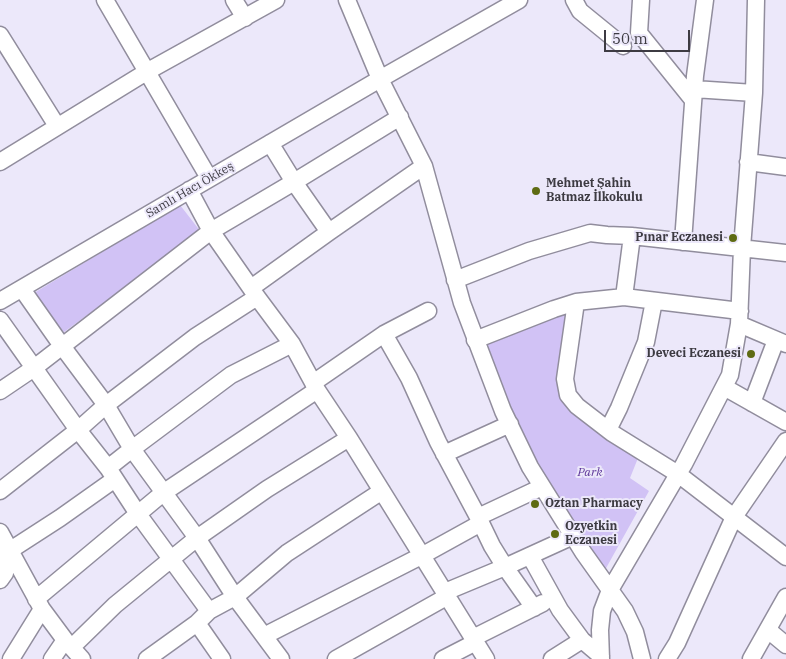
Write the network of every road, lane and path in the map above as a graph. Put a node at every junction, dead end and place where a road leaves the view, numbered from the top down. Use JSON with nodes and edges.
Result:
{"nodes":[{"id":1,"x":105,"y":0,"type":"edge"},
{"id":2,"x":234,"y":0,"type":"edge"},
{"id":3,"x":276,"y":0,"type":"edge"},
{"id":4,"x":347,"y":0,"type":"edge"},
{"id":5,"x":519,"y":0,"type":"edge"},
{"id":6,"x":574,"y":0,"type":"edge"},
{"id":7,"x":641,"y":0,"type":"edge"},
{"id":8,"x":705,"y":0,"type":"edge"},
{"id":9,"x":756,"y":0,"type":"edge"},
{"id":10,"x":245,"y":18,"type":"junction"},
{"id":11,"x":0,"y":35,"type":"edge"},
{"id":12,"x":623,"y":46,"type":"dead end"},
{"id":13,"x":148,"y":71,"type":"junction"},
{"id":14,"x":380,"y":79,"type":"junction"},
{"id":15,"x":754,"y":93,"type":"junction"},
{"id":16,"x":694,"y":94,"type":"junction"},
{"id":17,"x":400,"y":117,"type":"junction"},
{"id":18,"x":57,"y":126,"type":"junction"},
{"id":19,"x":270,"y":143,"type":"junction"},
{"id":20,"x":0,"y":162,"type":"edge"},
{"id":21,"x":748,"y":162,"type":"junction"},
{"id":22,"x":424,"y":166,"type":"junction"},
{"id":23,"x":786,"y":166,"type":"edge"},
{"id":24,"x":210,"y":178,"type":"junction"},
{"id":25,"x":294,"y":182,"type":"junction"},
{"id":26,"x":189,"y":190,"type":"junction"},
{"id":27,"x":211,"y":231,"type":"junction"},
{"id":28,"x":329,"y":232,"type":"junction"},
{"id":29,"x":632,"y":236,"type":"junction"},
{"id":30,"x":683,"y":242,"type":"junction"},
{"id":31,"x":742,"y":248,"type":"junction"},
{"id":32,"x":786,"y":253,"type":"edge"},
{"id":33,"x":455,"y":280,"type":"junction"},
{"id":34,"x":22,"y":289,"type":"junction"},
{"id":35,"x":254,"y":293,"type":"junction"},
{"id":36,"x":624,"y":298,"type":"junction"},
{"id":37,"x":0,"y":301,"type":"edge"},
{"id":38,"x":654,"y":301,"type":"junction"},
{"id":39,"x":576,"y":302,"type":"junction"},
{"id":40,"x":428,"y":311,"type":"dead end"},
{"id":41,"x":740,"y":317,"type":"junction"},
{"id":42,"x":0,"y":320,"type":"edge"},
{"id":43,"x":384,"y":334,"type":"junction"},
{"id":44,"x":475,"y":340,"type":"junction"},
{"id":45,"x":781,"y":342,"type":"edge"},
{"id":46,"x":292,"y":344,"type":"junction"},
{"id":47,"x":62,"y":346,"type":"junction"},
{"id":48,"x":34,"y":368,"type":"junction"},
{"id":49,"x":315,"y":387,"type":"junction"},
{"id":50,"x":724,"y":387,"type":"junction"},
{"id":51,"x":0,"y":391,"type":"edge"},
{"id":52,"x":752,"y":403,"type":"junction"},
{"id":53,"x":106,"y":405,"type":"junction"},
{"id":54,"x":786,"y":422,"type":"edge"},
{"id":55,"x":510,"y":424,"type":"junction"},
{"id":56,"x":78,"y":430,"type":"junction"},
{"id":57,"x":608,"y":430,"type":"junction"},
{"id":58,"x":349,"y":438,"type":"junction"},
{"id":59,"x":786,"y":441,"type":"edge"},
{"id":60,"x":132,"y":449,"type":"junction"},
{"id":61,"x":444,"y":454,"type":"junction"},
{"id":62,"x":111,"y":473,"type":"junction"},
{"id":63,"x":678,"y":474,"type":"junction"},
{"id":64,"x":542,"y":487,"type":"junction"},
{"id":65,"x":0,"y":491,"type":"edge"},
{"id":66,"x":382,"y":491,"type":"junction"},
{"id":67,"x":163,"y":493,"type":"junction"},
{"id":68,"x":138,"y":514,"type":"junction"},
{"id":69,"x":734,"y":517,"type":"junction"},
{"id":70,"x":480,"y":520,"type":"junction"},
{"id":71,"x":0,"y":532,"type":"edge"},
{"id":72,"x":573,"y":536,"type":"junction"},
{"id":73,"x":197,"y":538,"type":"junction"},
{"id":74,"x":5,"y":552,"type":"edge"},
{"id":75,"x":423,"y":555,"type":"junction"},
{"id":76,"x":530,"y":556,"type":"junction"},
{"id":77,"x":786,"y":557,"type":"edge"},
{"id":78,"x":171,"y":560,"type":"junction"},
{"id":79,"x":505,"y":567,"type":"junction"},
{"id":80,"x":0,"y":580,"type":"edge"},
{"id":81,"x":610,"y":590,"type":"junction"},
{"id":82,"x":446,"y":594,"type":"junction"},
{"id":83,"x":235,"y":597,"type":"junction"},
{"id":84,"x":786,"y":597,"type":"edge"},
{"id":85,"x":553,"y":598,"type":"junction"},
{"id":86,"x":39,"y":604,"type":"junction"},
{"id":87,"x":534,"y":608,"type":"junction"},
{"id":88,"x":209,"y":611,"type":"junction"},
{"id":89,"x":197,"y":623,"type":"junction"},
{"id":90,"x":768,"y":630,"type":"junction"},
{"id":91,"x":264,"y":636,"type":"junction"},
{"id":92,"x":474,"y":640,"type":"junction"},
{"id":93,"x":582,"y":640,"type":"junction"},
{"id":94,"x":786,"y":645,"type":"edge"},
{"id":95,"x":73,"y":649,"type":"edge"},
{"id":96,"x":601,"y":658,"type":"edge"},
{"id":97,"x":11,"y":659,"type":"edge"},
{"id":98,"x":52,"y":659,"type":"edge"},
{"id":99,"x":147,"y":659,"type":"edge"},
{"id":100,"x":222,"y":659,"type":"edge"},
{"id":101,"x":281,"y":659,"type":"edge"},
{"id":102,"x":336,"y":659,"type":"edge"},
{"id":103,"x":443,"y":659,"type":"edge"},
{"id":104,"x":486,"y":659,"type":"edge"},
{"id":105,"x":552,"y":659,"type":"edge"},
{"id":106,"x":642,"y":659,"type":"edge"},
{"id":107,"x":667,"y":659,"type":"edge"},
{"id":108,"x":750,"y":659,"type":"edge"}],
"edges":[{"from":1,"to":13,"type":"street"},
{"from":2,"to":10,"type":"street"},
{"from":3,"to":10,"type":"street"},
{"from":4,"to":14,"type":"street"},
{"from":5,"to":14,"type":"street","name":"Samlı Hacı Ökkeş"},
{"from":6,"to":12,"type":"street"},
{"from":7,"to":16,"type":"street"},
{"from":8,"to":16,"type":"street"},
{"from":9,"to":15,"type":"street"},
{"from":10,"to":13,"type":"street"},
{"from":11,"to":18,"type":"street"},
{"from":13,"to":18,"type":"street"},
{"from":13,"to":24,"type":"street"},
{"from":14,"to":17,"type":"street"},
{"from":14,"to":19,"type":"street","name":"Samlı Hacı Ökkeş"},
{"from":15,"to":16,"type":"street"},
{"from":15,"to":21,"type":"street"},
{"from":16,"to":30,"type":"street"},
{"from":17,"to":22,"type":"street"},
{"from":17,"to":25,"type":"street"},
{"from":18,"to":20,"type":"street"},
{"from":19,"to":24,"type":"street","name":"Samlı Hacı Ökkeş"},
{"from":19,"to":25,"type":"street"},
{"from":21,"to":23,"type":"street"},
{"from":21,"to":31,"type":"street"},
{"from":22,"to":28,"type":"street"},
{"from":22,"to":33,"type":"street"},
{"from":24,"to":26,"type":"street","name":"Samlı Hacı Ökkeş"},
{"from":25,"to":27,"type":"street"},
{"from":25,"to":28,"type":"street"},
{"from":26,"to":27,"type":"street"},
{"from":26,"to":34,"type":"street","name":"Samlı Hacı Ökkeş"},
{"from":27,"to":35,"type":"street"},
{"from":27,"to":47,"type":"street"},
{"from":28,"to":35,"type":"street"},
{"from":29,"to":30,"type":"street"},
{"from":29,"to":33,"type":"street"},
{"from":29,"to":36,"type":"street"},
{"from":30,"to":31,"type":"street"},
{"from":31,"to":32,"type":"street"},
{"from":31,"to":41,"type":"street"},
{"from":33,"to":44,"type":"street"},
{"from":34,"to":37,"type":"street","name":"Samlı Hacı Ökkeş"},
{"from":34,"to":47,"type":"street"},
{"from":35,"to":46,"type":"street"},
{"from":35,"to":53,"type":"street"},
{"from":36,"to":38,"type":"street"},
{"from":36,"to":39,"type":"street"},
{"from":38,"to":41,"type":"street"},
{"from":38,"to":57,"type":"street"},
{"from":39,"to":44,"type":"street"},
{"from":39,"to":57,"type":"street"},
{"from":40,"to":43,"type":"street"},
{"from":41,"to":45,"type":"street"},
{"from":41,"to":50,"type":"street"},
{"from":42,"to":48,"type":"street"},
{"from":43,"to":49,"type":"street"},
{"from":43,"to":61,"type":"street"},
{"from":44,"to":55,"type":"street"},
{"from":45,"to":52,"type":"street"},
{"from":46,"to":49,"type":"street"},
{"from":46,"to":60,"type":"street"},
{"from":47,"to":48,"type":"street"},
{"from":47,"to":53,"type":"street"},
{"from":48,"to":51,"type":"street"},
{"from":48,"to":56,"type":"street"},
{"from":49,"to":58,"type":"street"},
{"from":49,"to":67,"type":"street"},
{"from":50,"to":52,"type":"street"},
{"from":50,"to":63,"type":"street"},
{"from":52,"to":54,"type":"street"},
{"from":53,"to":56,"type":"street"},
{"from":53,"to":60,"type":"street"},
{"from":55,"to":61,"type":"street"},
{"from":55,"to":64,"type":"street"},
{"from":56,"to":62,"type":"street"},
{"from":56,"to":65,"type":"street"},
{"from":57,"to":63,"type":"street"},
{"from":58,"to":66,"type":"street"},
{"from":58,"to":73,"type":"street"},
{"from":59,"to":69,"type":"street"},
{"from":60,"to":62,"type":"street"},
{"from":60,"to":67,"type":"street"},
{"from":61,"to":70,"type":"street"},
{"from":62,"to":68,"type":"street"},
{"from":62,"to":74,"type":"street"},
{"from":63,"to":69,"type":"street"},
{"from":63,"to":81,"type":"street"},
{"from":64,"to":70,"type":"street"},
{"from":64,"to":72,"type":"street"},
{"from":66,"to":75,"type":"street"},
{"from":66,"to":83,"type":"street"},
{"from":67,"to":68,"type":"street"},
{"from":67,"to":73,"type":"street"},
{"from":68,"to":78,"type":"street"},
{"from":68,"to":86,"type":"street"},
{"from":69,"to":77,"type":"street"},
{"from":69,"to":107,"type":"street"},
{"from":70,"to":75,"type":"street"},
{"from":70,"to":79,"type":"street"},
{"from":71,"to":74,"type":"street"},
{"from":72,"to":76,"type":"street"},
{"from":72,"to":81,"type":"street"},
{"from":73,"to":78,"type":"street"},
{"from":73,"to":83,"type":"street"},
{"from":74,"to":80,"type":"street"},
{"from":74,"to":86,"type":"street"},
{"from":75,"to":82,"type":"street"},
{"from":75,"to":91,"type":"street"},
{"from":76,"to":79,"type":"street"},
{"from":76,"to":85,"type":"street"},
{"from":78,"to":88,"type":"street"},
{"from":78,"to":95,"type":"street"},
{"from":79,"to":82,"type":"street"},
{"from":79,"to":87,"type":"street"},
{"from":81,"to":96,"type":"street"},
{"from":81,"to":106,"type":"street"},
{"from":82,"to":92,"type":"street"},
{"from":82,"to":102,"type":"street"},
{"from":83,"to":88,"type":"street"},
{"from":83,"to":91,"type":"street"},
{"from":84,"to":90,"type":"street"},
{"from":85,"to":87,"type":"street"},
{"from":85,"to":93,"type":"street"},
{"from":86,"to":95,"type":"street"},
{"from":86,"to":97,"type":"street"},
{"from":87,"to":92,"type":"street"},
{"from":88,"to":89,"type":"street"},
{"from":89,"to":99,"type":"street"},
{"from":89,"to":100,"type":"street"},
{"from":90,"to":94,"type":"street"},
{"from":90,"to":108,"type":"street"},
{"from":91,"to":101,"type":"street"},
{"from":92,"to":103,"type":"street"},
{"from":92,"to":104,"type":"street"},
{"from":93,"to":96,"type":"street"},
{"from":93,"to":105,"type":"street"},
{"from":95,"to":98,"type":"street"}]}
